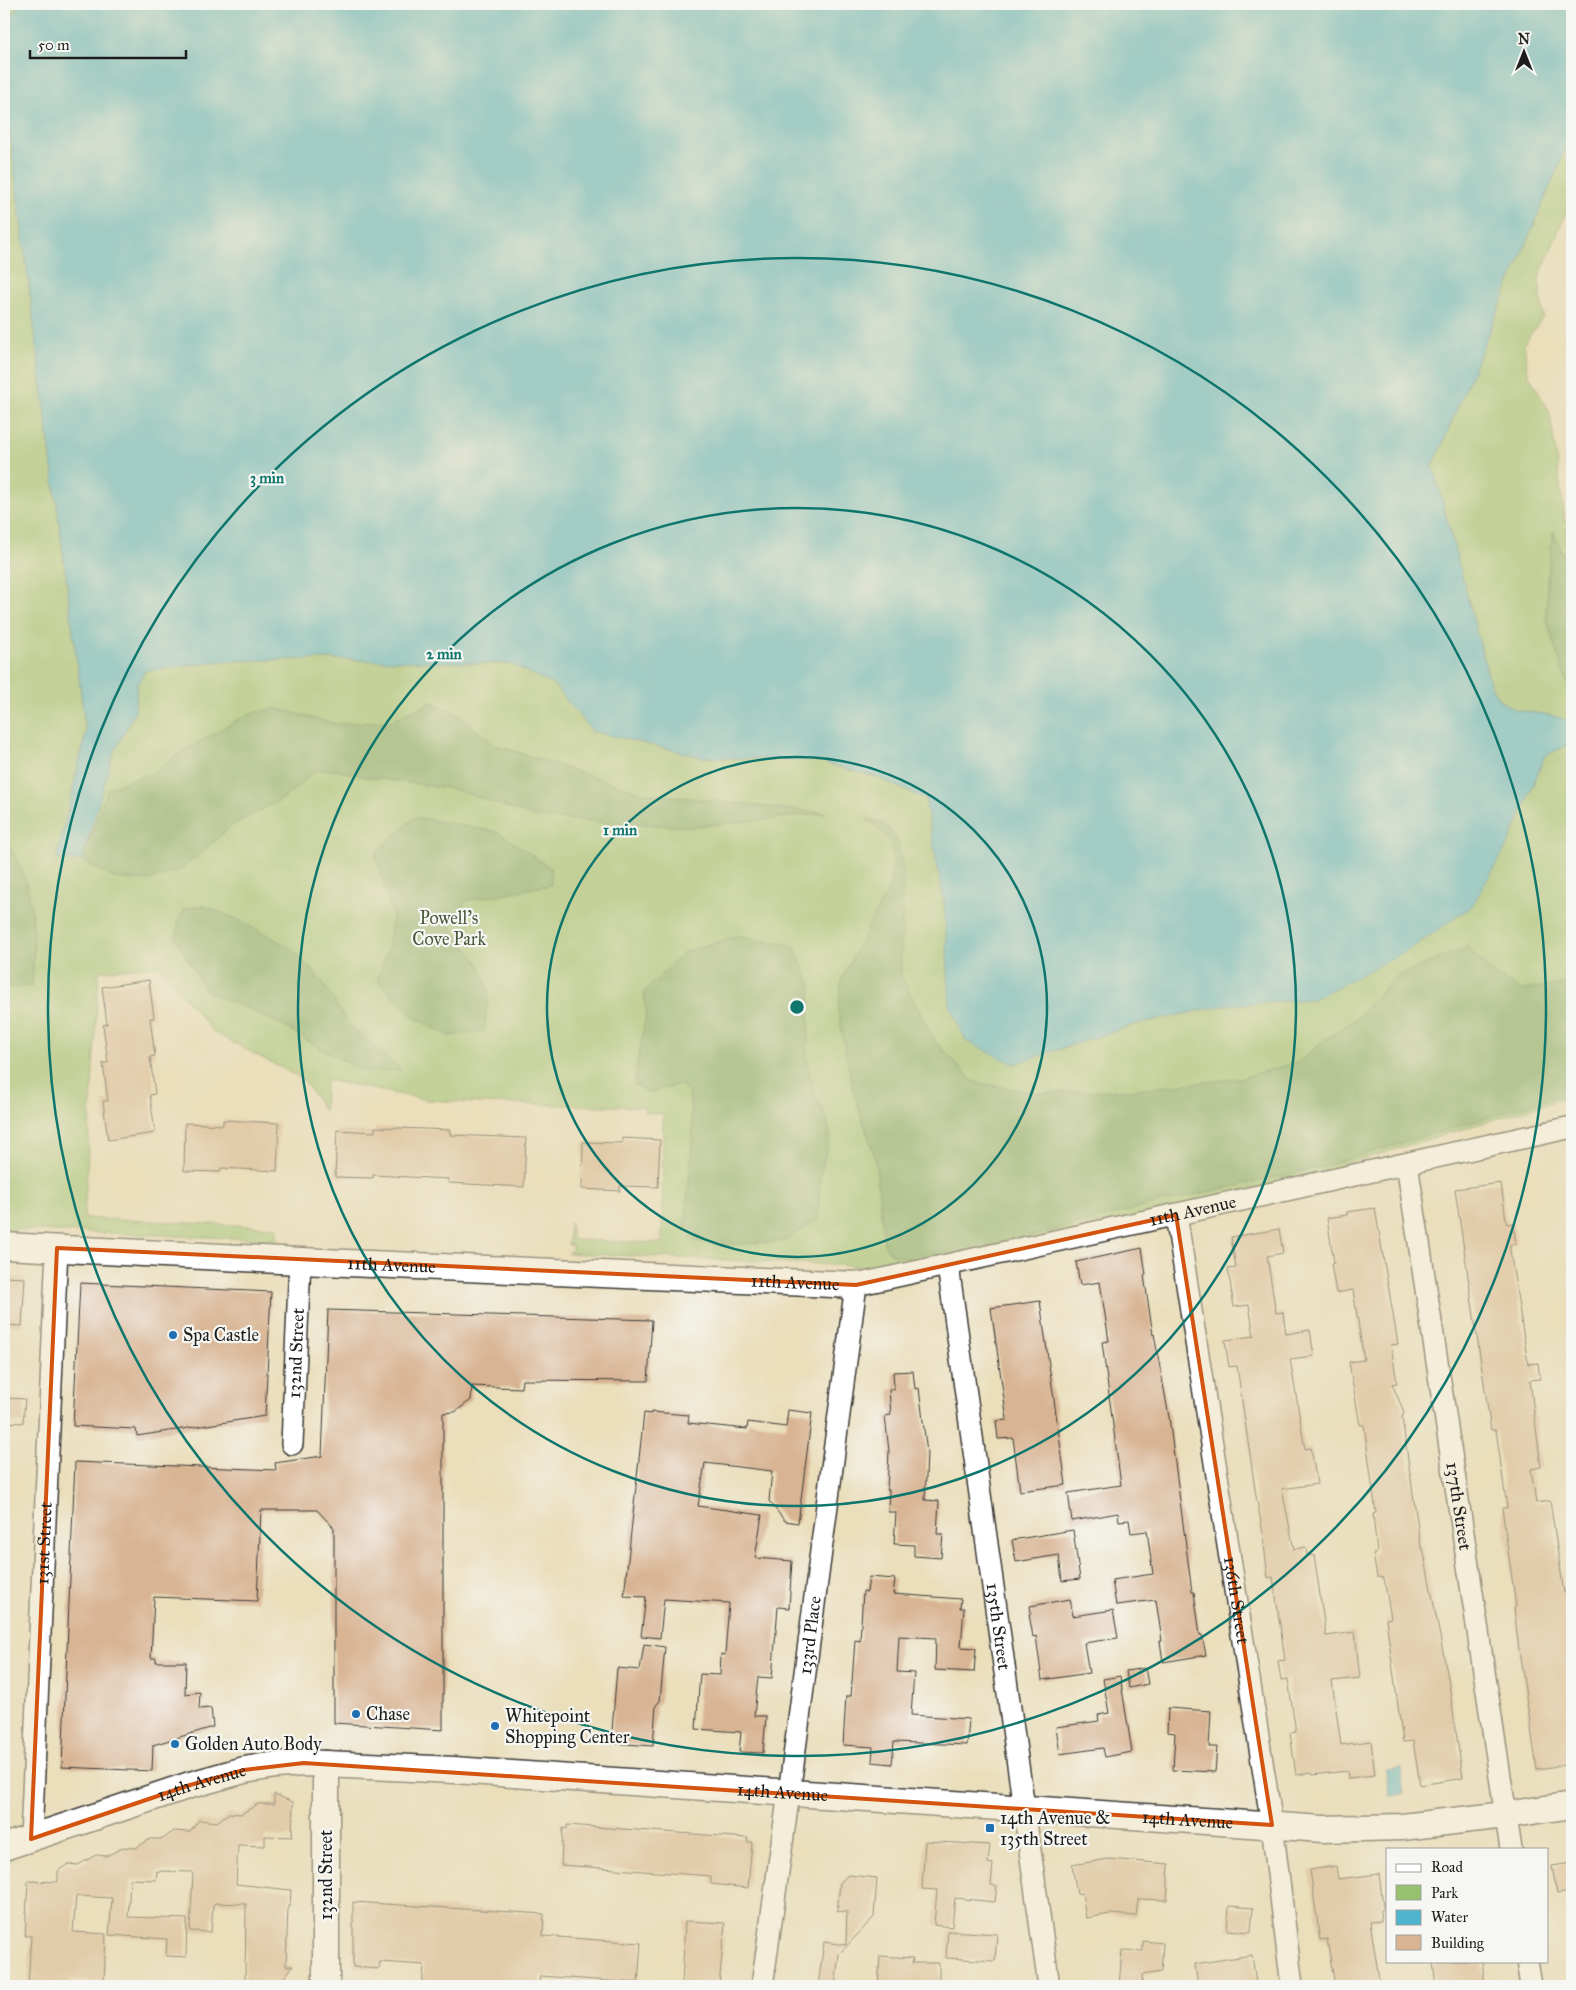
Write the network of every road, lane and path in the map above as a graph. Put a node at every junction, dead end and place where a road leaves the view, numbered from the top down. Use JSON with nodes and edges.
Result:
{"nodes":[{"id":1,"x":1572,"y":1127,"type":"edge"},
{"id":2,"x":1407,"y":1164,"type":"junction"},
{"id":3,"x":1176,"y":1215,"type":"junction"},
{"id":4,"x":4,"y":1246,"type":"edge"},
{"id":5,"x":56,"y":1248,"type":"junction"},
{"id":6,"x":300,"y":1261,"type":"junction"},
{"id":7,"x":948,"y":1266,"type":"junction"},
{"id":8,"x":856,"y":1286,"type":"junction"},
{"id":9,"x":292,"y":1444,"type":"dead end"},
{"id":10,"x":326,"y":1764,"type":"junction"},
{"id":11,"x":789,"y":1792,"type":"junction"},
{"id":12,"x":1572,"y":1805,"type":"edge"},
{"id":13,"x":1025,"y":1809,"type":"junction"},
{"id":14,"x":1506,"y":1815,"type":"junction"},
{"id":15,"x":1272,"y":1825,"type":"junction"},
{"id":16,"x":31,"y":1839,"type":"junction"},
{"id":17,"x":4,"y":1847,"type":"edge"},
{"id":18,"x":1511,"y":1848,"type":"edge"},
{"id":19,"x":1527,"y":1962,"type":"edge"},
{"id":20,"x":326,"y":1986,"type":"edge"},
{"id":21,"x":762,"y":1986,"type":"edge"},
{"id":22,"x":1049,"y":1986,"type":"edge"},
{"id":23,"x":1292,"y":1986,"type":"edge"},
{"id":24,"x":1531,"y":1986,"type":"edge"}],
"edges":[{"from":1,"to":2,"type":"street","name":"11th Avenue"},
{"from":2,"to":3,"type":"street","name":"11th Avenue"},
{"from":2,"to":14,"type":"street","name":"137th Street"},
{"from":3,"to":7,"type":"street","name":"11th Avenue"},
{"from":3,"to":15,"type":"street","name":"136th Street"},
{"from":4,"to":5,"type":"street","name":"11th Avenue"},
{"from":5,"to":6,"type":"street","name":"11th Avenue"},
{"from":5,"to":16,"type":"street","name":"131st Street"},
{"from":6,"to":8,"type":"street","name":"11th Avenue"},
{"from":6,"to":9,"type":"street","name":"132nd Street"},
{"from":7,"to":8,"type":"street","name":"11th Avenue"},
{"from":7,"to":13,"type":"street","name":"135th Street"},
{"from":8,"to":11,"type":"street","name":"133rd Place"},
{"from":10,"to":11,"type":"street","name":"14th Avenue"},
{"from":10,"to":16,"type":"street","name":"14th Avenue"},
{"from":10,"to":20,"type":"street","name":"132nd Street"},
{"from":11,"to":13,"type":"street","name":"14th Avenue"},
{"from":11,"to":21,"type":"street","name":"133rd Place"},
{"from":12,"to":14,"type":"street","name":"14th Avenue"},
{"from":13,"to":15,"type":"street","name":"14th Avenue"},
{"from":13,"to":22,"type":"street","name":"135th Street"},
{"from":14,"to":15,"type":"street","name":"14th Avenue"},
{"from":14,"to":18,"type":"street","name":"137th Street"},
{"from":15,"to":23,"type":"street","name":"136th Street"},
{"from":16,"to":17,"type":"street","name":"14th Avenue"},
{"from":19,"to":24,"type":"street"}]}
